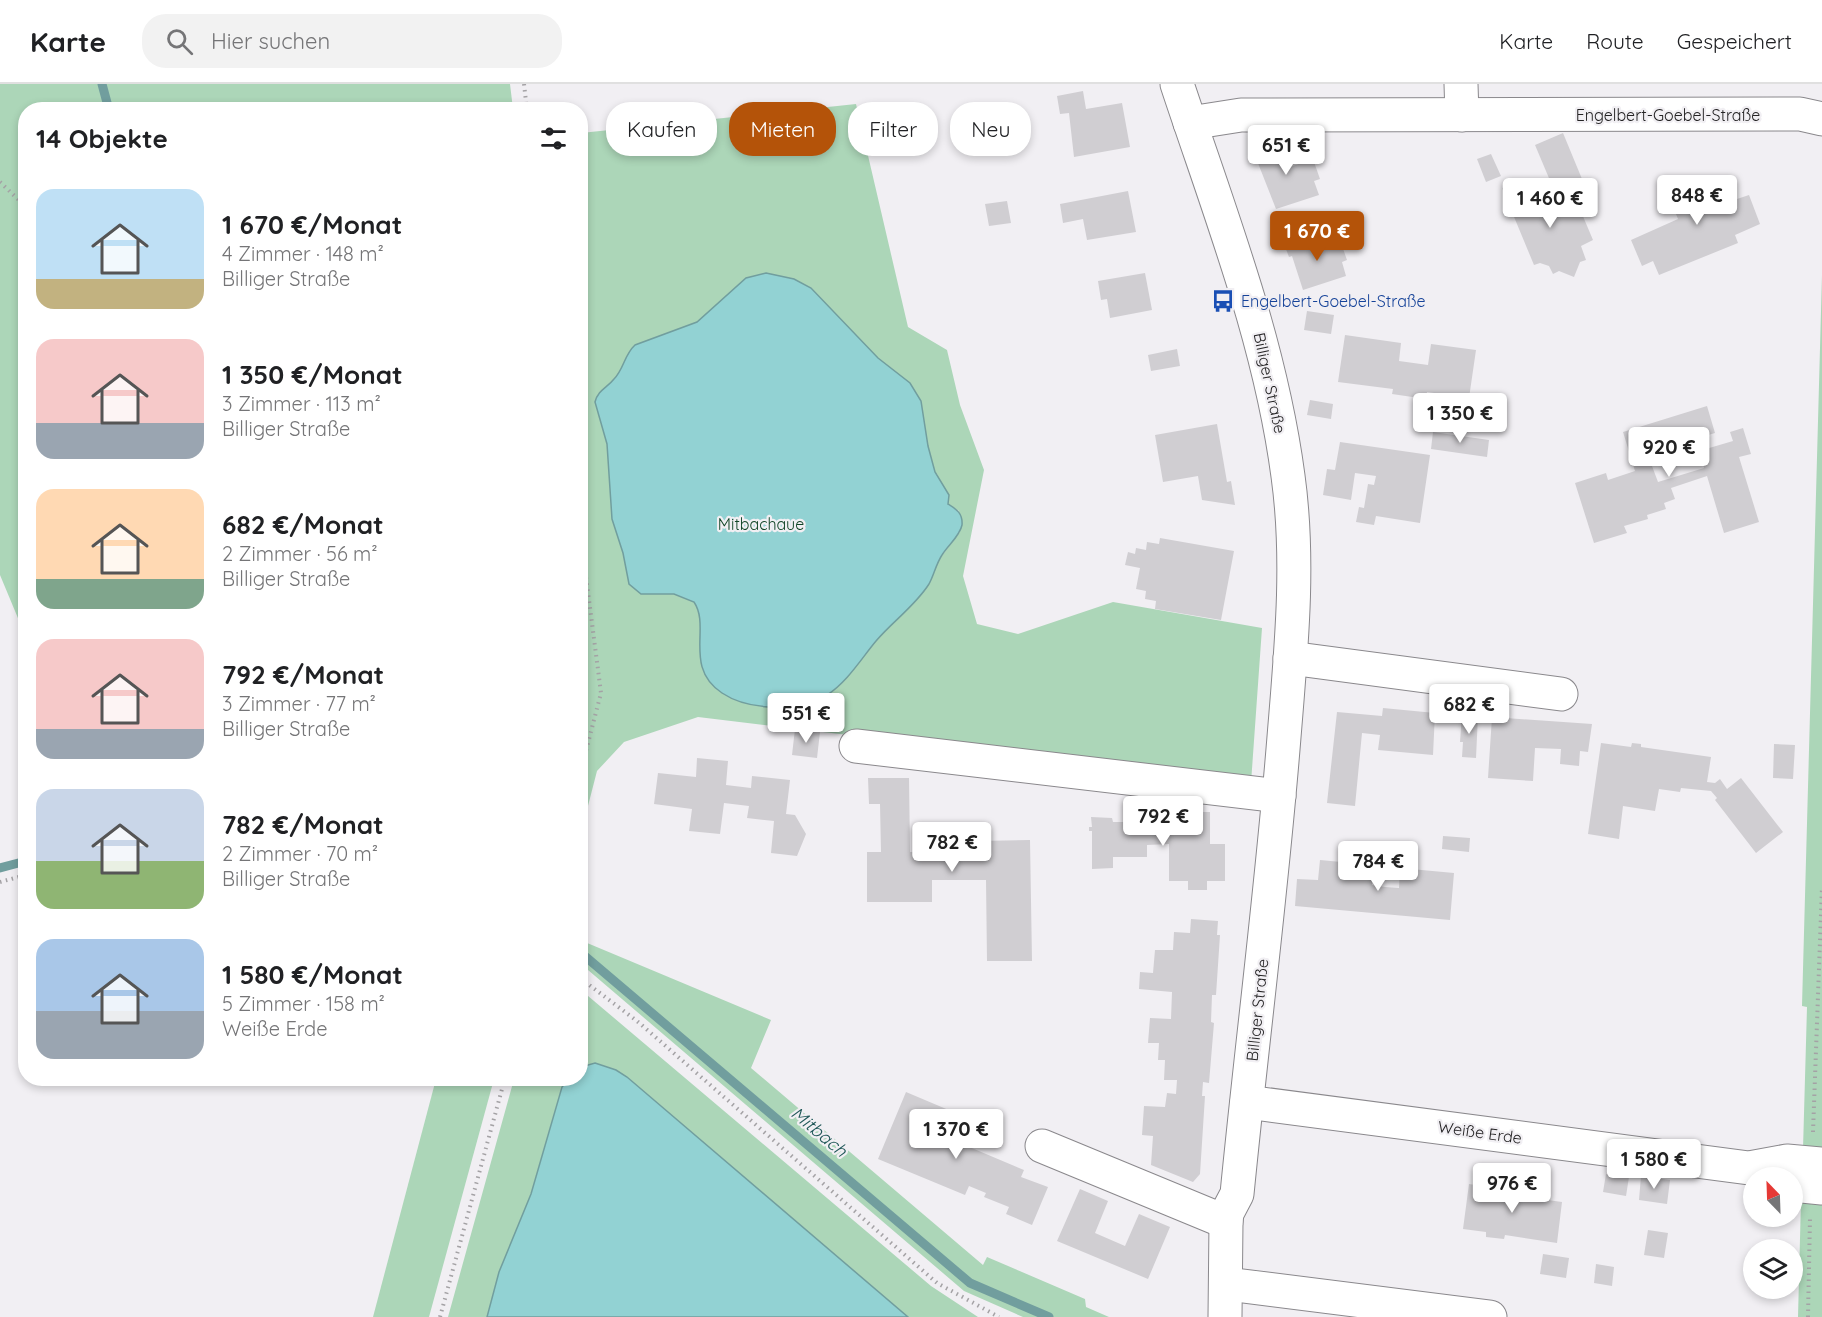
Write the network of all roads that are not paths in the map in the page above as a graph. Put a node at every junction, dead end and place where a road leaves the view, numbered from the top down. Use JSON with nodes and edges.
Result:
{"nodes":[{"id":1,"x":1177,"y":84,"type":"edge"},
{"id":2,"x":1461,"y":100,"type":"edge"},
{"id":3,"x":1822,"y":119,"type":"edge"},
{"id":4,"x":1190,"y":123,"type":"junction"},
{"id":5,"x":1290,"y":658,"type":"junction"},
{"id":6,"x":1561,"y":694,"type":"dead end"},
{"id":7,"x":856,"y":746,"type":"dead end"},
{"id":8,"x":1279,"y":796,"type":"junction"},
{"id":9,"x":1247,"y":1102,"type":"junction"},
{"id":10,"x":1042,"y":1146,"type":"dead end"},
{"id":11,"x":1772,"y":1167,"type":"edge"},
{"id":12,"x":1796,"y":1167,"type":"edge"},
{"id":13,"x":1743,"y":1171,"type":"edge"},
{"id":14,"x":1226,"y":1222,"type":"junction"},
{"id":15,"x":1227,"y":1284,"type":"junction"},
{"id":16,"x":1225,"y":1317,"type":"edge"},
{"id":17,"x":1490,"y":1317,"type":"edge"}],
"edges":[{"from":1,"to":4,"type":"street","name":"Billiger Straße"},
{"from":2,"to":3,"type":"street","name":"Engelbert-Goebel-Straße"},
{"from":2,"to":4,"type":"street","name":"Engelbert-Goebel-Straße"},
{"from":4,"to":5,"type":"street","name":"Billiger Straße"},
{"from":5,"to":6,"type":"street"},
{"from":5,"to":8,"type":"street","name":"Billiger Straße"},
{"from":7,"to":8,"type":"street"},
{"from":8,"to":9,"type":"street","name":"Billiger Straße"},
{"from":9,"to":13,"type":"street","name":"Weiße Erde"},
{"from":9,"to":14,"type":"street","name":"Billiger Straße"},
{"from":10,"to":14,"type":"street"},
{"from":11,"to":12,"type":"street","name":"Weiße Erde"},
{"from":14,"to":15,"type":"street","name":"Billiger Straße"},
{"from":15,"to":16,"type":"street","name":"Billiger Straße"},
{"from":15,"to":17,"type":"street"}]}
